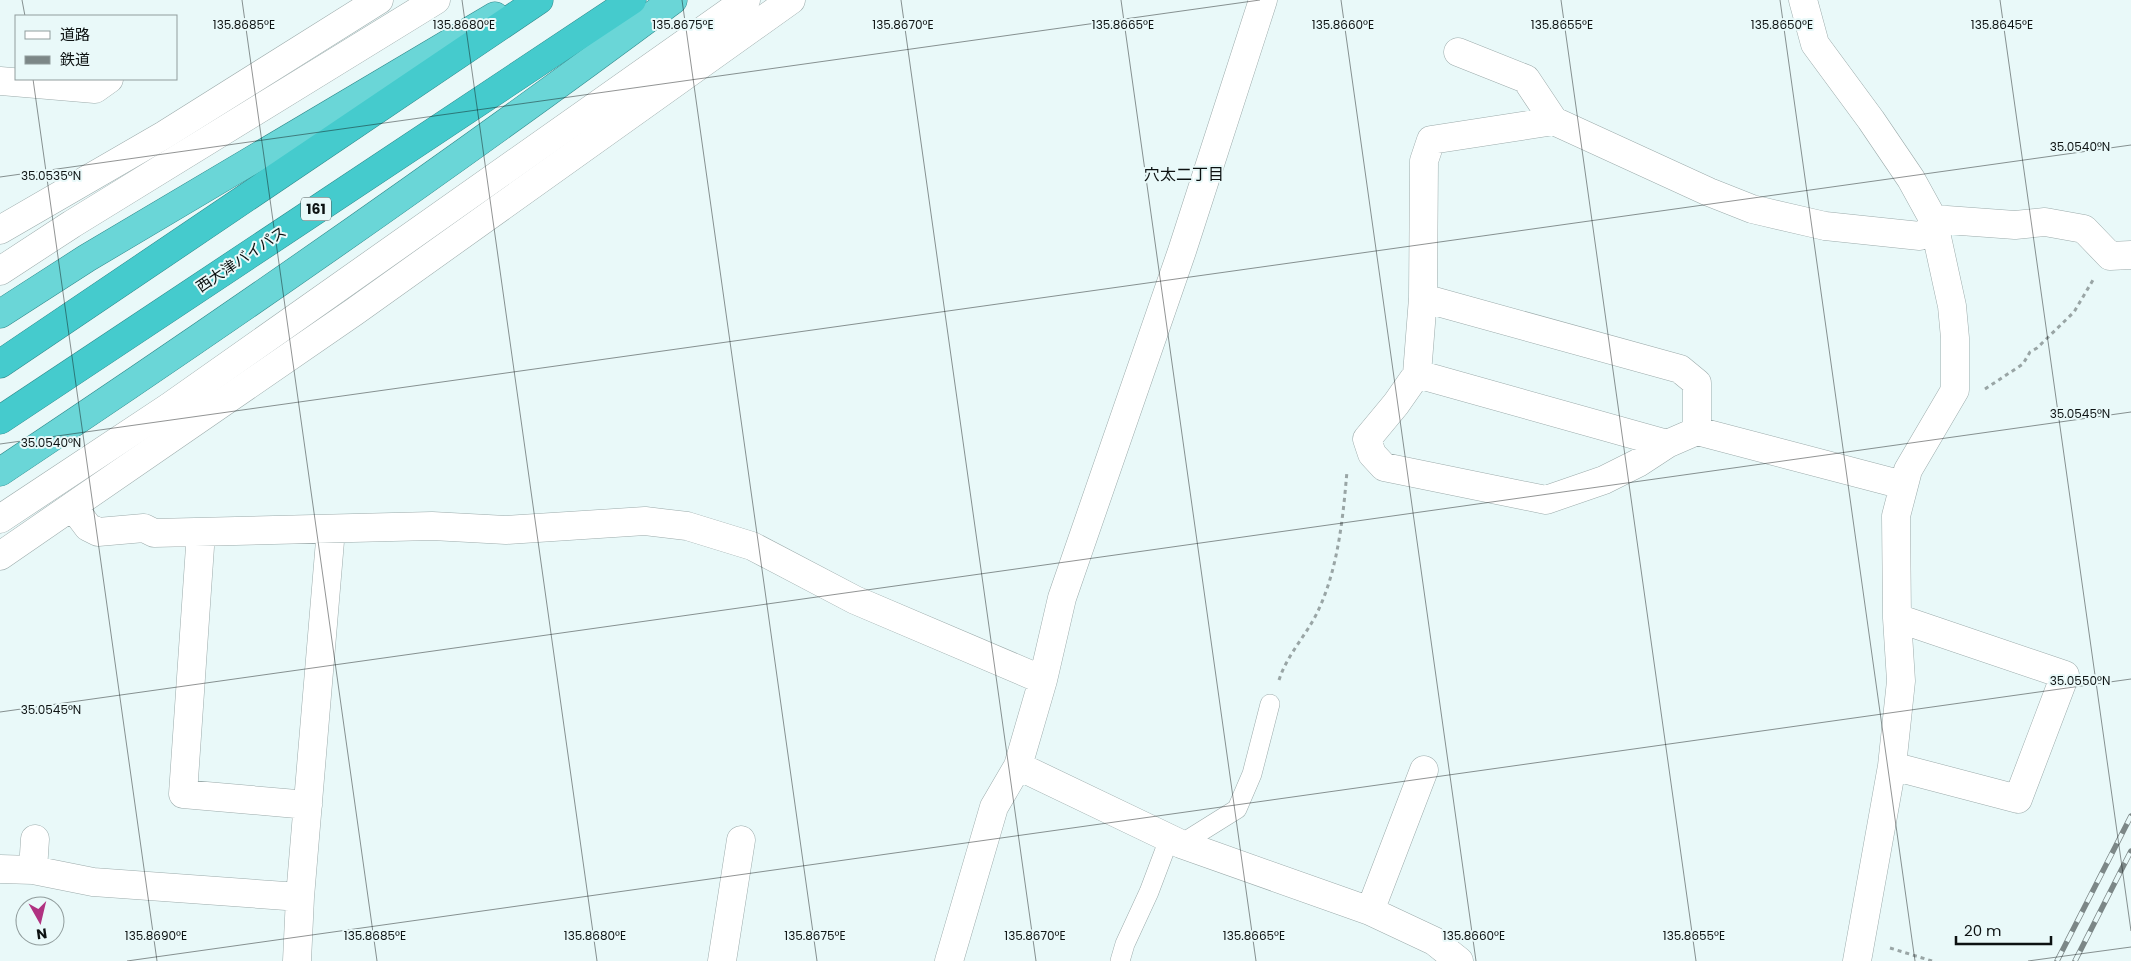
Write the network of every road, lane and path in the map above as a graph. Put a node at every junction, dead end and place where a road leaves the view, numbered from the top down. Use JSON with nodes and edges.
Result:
{"nodes":[{"id":1,"x":379,"y":0,"type":"edge"},
{"id":2,"x":436,"y":0,"type":"edge"},
{"id":3,"x":522,"y":0,"type":"edge"},
{"id":4,"x":539,"y":0,"type":"edge"},
{"id":5,"x":632,"y":0,"type":"edge"},
{"id":6,"x":673,"y":0,"type":"edge"},
{"id":7,"x":746,"y":0,"type":"edge"},
{"id":8,"x":791,"y":0,"type":"edge"},
{"id":9,"x":1263,"y":0,"type":"edge"},
{"id":10,"x":1803,"y":0,"type":"edge"},
{"id":11,"x":1458,"y":52,"type":"dead end"},
{"id":12,"x":108,"y":80,"type":"edge"},
{"id":13,"x":0,"y":81,"type":"edge"},
{"id":14,"x":1554,"y":121,"type":"junction"},
{"id":15,"x":1934,"y":224,"type":"junction"},
{"id":16,"x":0,"y":230,"type":"edge"},
{"id":17,"x":2126,"y":255,"type":"edge"},
{"id":18,"x":0,"y":271,"type":"edge"},
{"id":19,"x":1423,"y":298,"type":"junction"},
{"id":20,"x":0,"y":314,"type":"edge"},
{"id":21,"x":0,"y":364,"type":"edge"},
{"id":22,"x":1417,"y":374,"type":"junction"},
{"id":23,"x":1982,"y":390,"type":"dead end"},
{"id":24,"x":0,"y":420,"type":"edge"},
{"id":25,"x":1697,"y":431,"type":"junction"},
{"id":26,"x":1667,"y":444,"type":"junction"},
{"id":27,"x":1372,"y":454,"type":"junction"},
{"id":28,"x":0,"y":472,"type":"edge"},
{"id":29,"x":1903,"y":485,"type":"junction"},
{"id":30,"x":73,"y":507,"type":"junction"},
{"id":31,"x":0,"y":519,"type":"edge"},
{"id":32,"x":331,"y":529,"type":"junction"},
{"id":33,"x":201,"y":532,"type":"junction"},
{"id":34,"x":0,"y":556,"type":"edge"},
{"id":35,"x":1897,"y":618,"type":"junction"},
{"id":36,"x":1043,"y":680,"type":"junction"},
{"id":37,"x":1270,"y":704,"type":"joint"},
{"id":38,"x":1018,"y":766,"type":"junction"},
{"id":39,"x":1892,"y":766,"type":"junction"},
{"id":40,"x":1424,"y":770,"type":"dead end"},
{"id":41,"x":308,"y":805,"type":"junction"},
{"id":42,"x":35,"y":839,"type":"dead end"},
{"id":43,"x":741,"y":840,"type":"dead end"},
{"id":44,"x":1175,"y":842,"type":"junction"},
{"id":45,"x":0,"y":868,"type":"edge"},
{"id":46,"x":33,"y":870,"type":"junction"},
{"id":47,"x":300,"y":896,"type":"junction"},
{"id":48,"x":1370,"y":911,"type":"junction"},
{"id":49,"x":1858,"y":950,"type":"edge"},
{"id":50,"x":297,"y":961,"type":"edge"},
{"id":51,"x":722,"y":961,"type":"edge"},
{"id":52,"x":949,"y":961,"type":"edge"},
{"id":53,"x":1120,"y":961,"type":"edge"},
{"id":54,"x":1459,"y":961,"type":"edge"},
{"id":55,"x":1932,"y":961,"type":"edge"}],
"edges":[{"from":1,"to":16,"type":"street"},
{"from":2,"to":18,"type":"street"},
{"from":3,"to":20,"type":"highway"},
{"from":4,"to":21,"type":"highway"},
{"from":5,"to":24,"type":"highway","name":"西大津バイパス","number":"161"},
{"from":6,"to":28,"type":"highway"},
{"from":7,"to":31,"type":"street"},
{"from":8,"to":30,"type":"street"},
{"from":9,"to":36,"type":"street"},
{"from":10,"to":15,"type":"street"},
{"from":11,"to":14,"type":"street"},
{"from":12,"to":13,"type":"street"},
{"from":14,"to":15,"type":"street"},
{"from":14,"to":19,"type":"street"},
{"from":15,"to":17,"type":"street"},
{"from":15,"to":29,"type":"street"},
{"from":17,"to":23,"type":"path"},
{"from":19,"to":22,"type":"street"},
{"from":19,"to":25,"type":"street"},
{"from":22,"to":26,"type":"street"},
{"from":22,"to":27,"type":"street"},
{"from":25,"to":26,"type":"street"},
{"from":25,"to":29,"type":"street"},
{"from":26,"to":27,"type":"street"},
{"from":27,"to":37,"type":"path"},
{"from":29,"to":35,"type":"street"},
{"from":30,"to":33,"type":"street"},
{"from":30,"to":34,"type":"street"},
{"from":32,"to":33,"type":"street"},
{"from":32,"to":36,"type":"street"},
{"from":32,"to":41,"type":"street"},
{"from":33,"to":41,"type":"street"},
{"from":35,"to":39,"type":"street"},
{"from":35,"to":39,"type":"street"},
{"from":36,"to":38,"type":"street"},
{"from":37,"to":44,"type":"lane"},
{"from":38,"to":44,"type":"street"},
{"from":38,"to":52,"type":"street"},
{"from":39,"to":49,"type":"street"},
{"from":40,"to":48,"type":"street"},
{"from":41,"to":47,"type":"street"},
{"from":42,"to":46,"type":"street"},
{"from":43,"to":51,"type":"street"},
{"from":44,"to":48,"type":"street"},
{"from":44,"to":53,"type":"lane"},
{"from":45,"to":46,"type":"street"},
{"from":46,"to":47,"type":"street"},
{"from":47,"to":50,"type":"street"},
{"from":48,"to":54,"type":"street"},
{"from":49,"to":55,"type":"path"}]}
